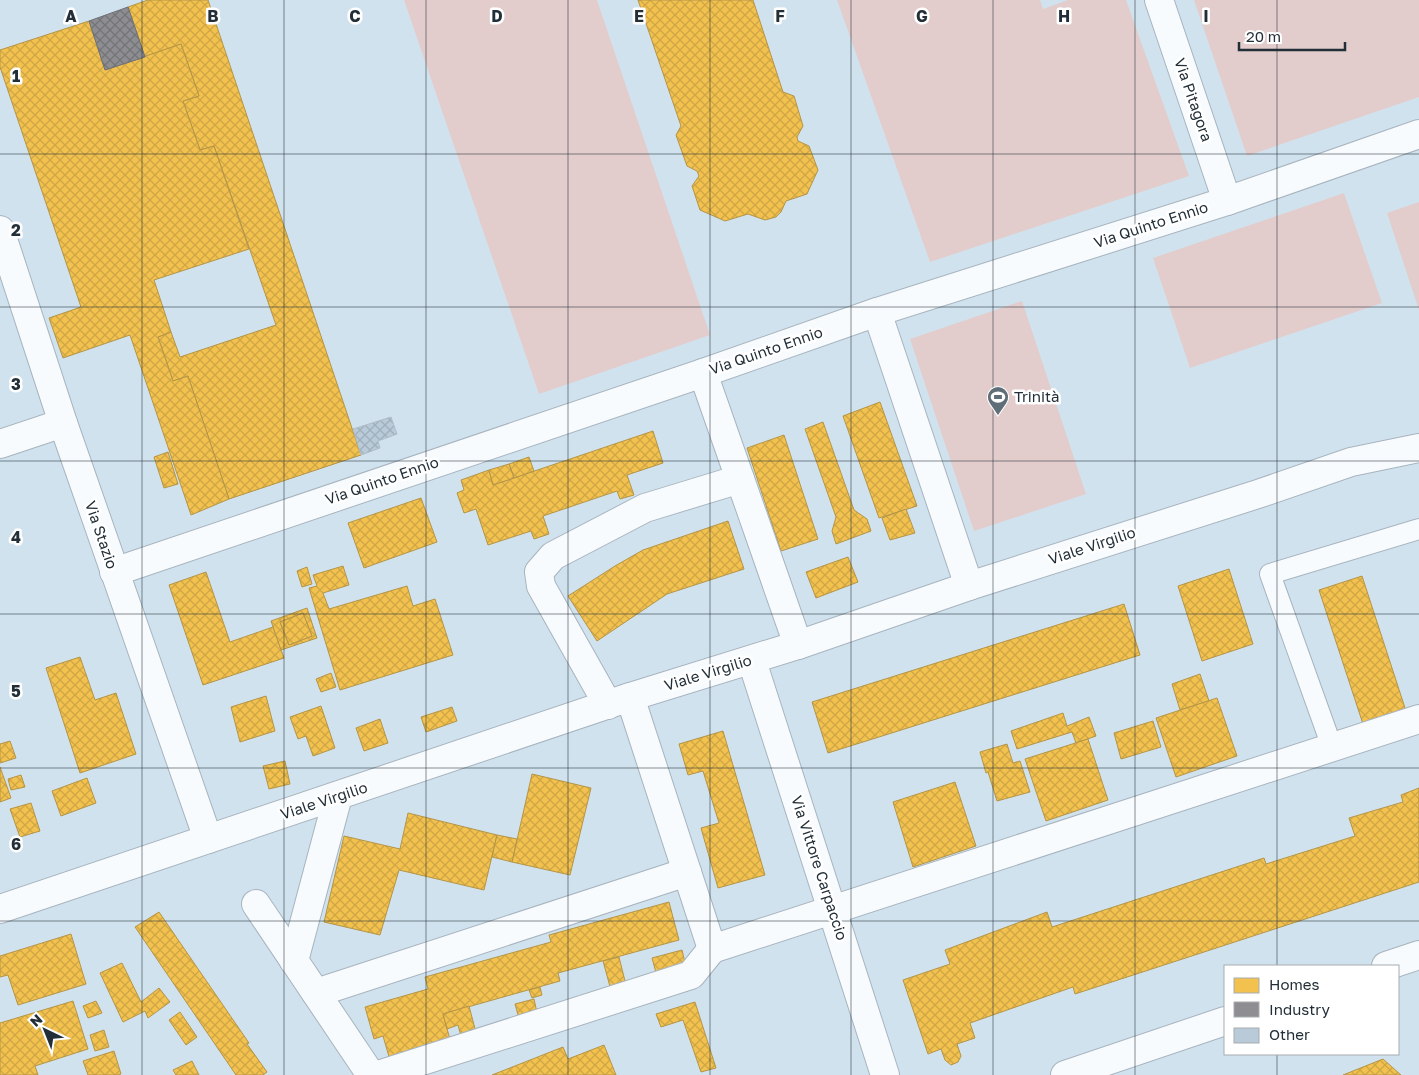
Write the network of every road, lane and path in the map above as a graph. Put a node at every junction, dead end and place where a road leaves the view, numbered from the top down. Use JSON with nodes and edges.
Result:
{"nodes":[{"id":1,"x":1159,"y":0,"type":"edge"},
{"id":2,"x":1419,"y":134,"type":"edge"},
{"id":3,"x":1227,"y":201,"type":"junction"},
{"id":4,"x":0,"y":230,"type":"edge"},
{"id":5,"x":877,"y":312,"type":"junction"},
{"id":6,"x":703,"y":373,"type":"junction"},
{"id":7,"x":63,"y":423,"type":"junction"},
{"id":8,"x":0,"y":444,"type":"edge"},
{"id":9,"x":1419,"y":448,"type":"edge"},
{"id":10,"x":740,"y":479,"type":"junction"},
{"id":11,"x":1418,"y":531,"type":"edge"},
{"id":12,"x":114,"y":572,"type":"junction"},
{"id":13,"x":969,"y":586,"type":"junction"},
{"id":14,"x":798,"y":645,"type":"junction"},
{"id":15,"x":752,"y":660,"type":"junction"},
{"id":16,"x":619,"y":701,"type":"junction"},
{"id":17,"x":1419,"y":719,"type":"edge"},
{"id":18,"x":1332,"y":747,"type":"junction"},
{"id":19,"x":338,"y":796,"type":"junction"},
{"id":20,"x":208,"y":839,"type":"junction"},
{"id":21,"x":687,"y":872,"type":"junction"},
{"id":22,"x":256,"y":904,"type":"dead end"},
{"id":23,"x":0,"y":909,"type":"edge"},
{"id":24,"x":832,"y":910,"type":"junction"},
{"id":25,"x":712,"y":949,"type":"junction"},
{"id":26,"x":1419,"y":955,"type":"edge"},
{"id":27,"x":294,"y":960,"type":"junction"},
{"id":28,"x":1389,"y":965,"type":"edge"},
{"id":29,"x":316,"y":993,"type":"junction"},
{"id":30,"x":1224,"y":1021,"type":"edge"},
{"id":31,"x":371,"y":1075,"type":"edge"},
{"id":32,"x":378,"y":1075,"type":"edge"},
{"id":33,"x":885,"y":1075,"type":"edge"},
{"id":34,"x":1065,"y":1075,"type":"edge"}],
"edges":[{"from":1,"to":3,"type":"street","name":"Via Pitagora"},
{"from":2,"to":3,"type":"street","name":"Via Quinto Ennio"},
{"from":3,"to":5,"type":"street","name":"Via Quinto Ennio"},
{"from":4,"to":7,"type":"street","name":"Via Stazio"},
{"from":5,"to":6,"type":"street","name":"Via Quinto Ennio"},
{"from":5,"to":13,"type":"street"},
{"from":6,"to":10,"type":"street"},
{"from":6,"to":12,"type":"street","name":"Via Quinto Ennio"},
{"from":7,"to":8,"type":"street"},
{"from":7,"to":12,"type":"street","name":"Via Stazio"},
{"from":9,"to":13,"type":"street","name":"Viale Virgilio"},
{"from":10,"to":14,"type":"street"},
{"from":10,"to":16,"type":"street"},
{"from":11,"to":18,"type":"lane"},
{"from":12,"to":20,"type":"street","name":"Via Stazio"},
{"from":13,"to":14,"type":"street","name":"Viale Virgilio"},
{"from":14,"to":15,"type":"street","name":"Viale Virgilio"},
{"from":15,"to":16,"type":"street","name":"Viale Virgilio"},
{"from":15,"to":24,"type":"street","name":"Via Vittore Carpaccio"},
{"from":16,"to":19,"type":"street","name":"Viale Virgilio"},
{"from":16,"to":21,"type":"street"},
{"from":17,"to":18,"type":"street"},
{"from":18,"to":24,"type":"street"},
{"from":19,"to":20,"type":"street","name":"Viale Virgilio"},
{"from":19,"to":27,"type":"street"},
{"from":20,"to":23,"type":"street","name":"Viale Virgilio"},
{"from":21,"to":25,"type":"street"},
{"from":21,"to":29,"type":"street"},
{"from":22,"to":27,"type":"street"},
{"from":24,"to":25,"type":"street"},
{"from":24,"to":33,"type":"street","name":"Via Vittore Carpaccio"},
{"from":25,"to":32,"type":"street"},
{"from":26,"to":28,"type":"street"},
{"from":27,"to":29,"type":"street"},
{"from":29,"to":31,"type":"street"},
{"from":30,"to":34,"type":"street"}]}
